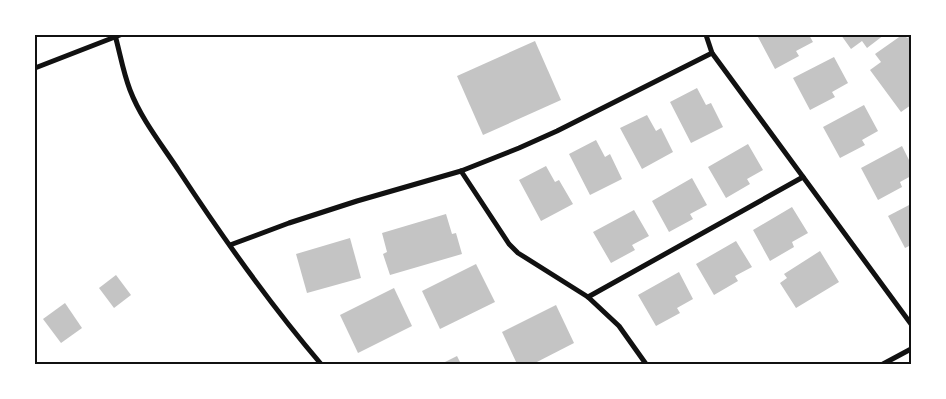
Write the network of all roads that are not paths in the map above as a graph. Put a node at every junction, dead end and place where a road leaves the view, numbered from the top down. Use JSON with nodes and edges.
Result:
{"nodes":[{"id":1,"x":706,"y":35,"type":"edge"},
{"id":2,"x":117,"y":36,"type":"edge"},
{"id":3,"x":712,"y":53,"type":"junction"},
{"id":4,"x":35,"y":68,"type":"edge"},
{"id":5,"x":461,"y":171,"type":"junction"},
{"id":6,"x":803,"y":177,"type":"junction"},
{"id":7,"x":230,"y":245,"type":"junction"},
{"id":8,"x":588,"y":297,"type":"junction"},
{"id":9,"x":911,"y":324,"type":"edge"},
{"id":10,"x":911,"y":349,"type":"edge"},
{"id":11,"x":321,"y":364,"type":"edge"},
{"id":12,"x":646,"y":364,"type":"edge"},
{"id":13,"x":883,"y":364,"type":"edge"}],
"edges":[{"from":1,"to":3,"type":"street"},
{"from":2,"to":4,"type":"street"},
{"from":2,"to":7,"type":"street"},
{"from":3,"to":5,"type":"street"},
{"from":3,"to":6,"type":"street"},
{"from":5,"to":7,"type":"street"},
{"from":5,"to":8,"type":"street"},
{"from":6,"to":8,"type":"street"},
{"from":6,"to":9,"type":"street"},
{"from":7,"to":11,"type":"street"},
{"from":8,"to":12,"type":"street"},
{"from":10,"to":13,"type":"street"}]}
